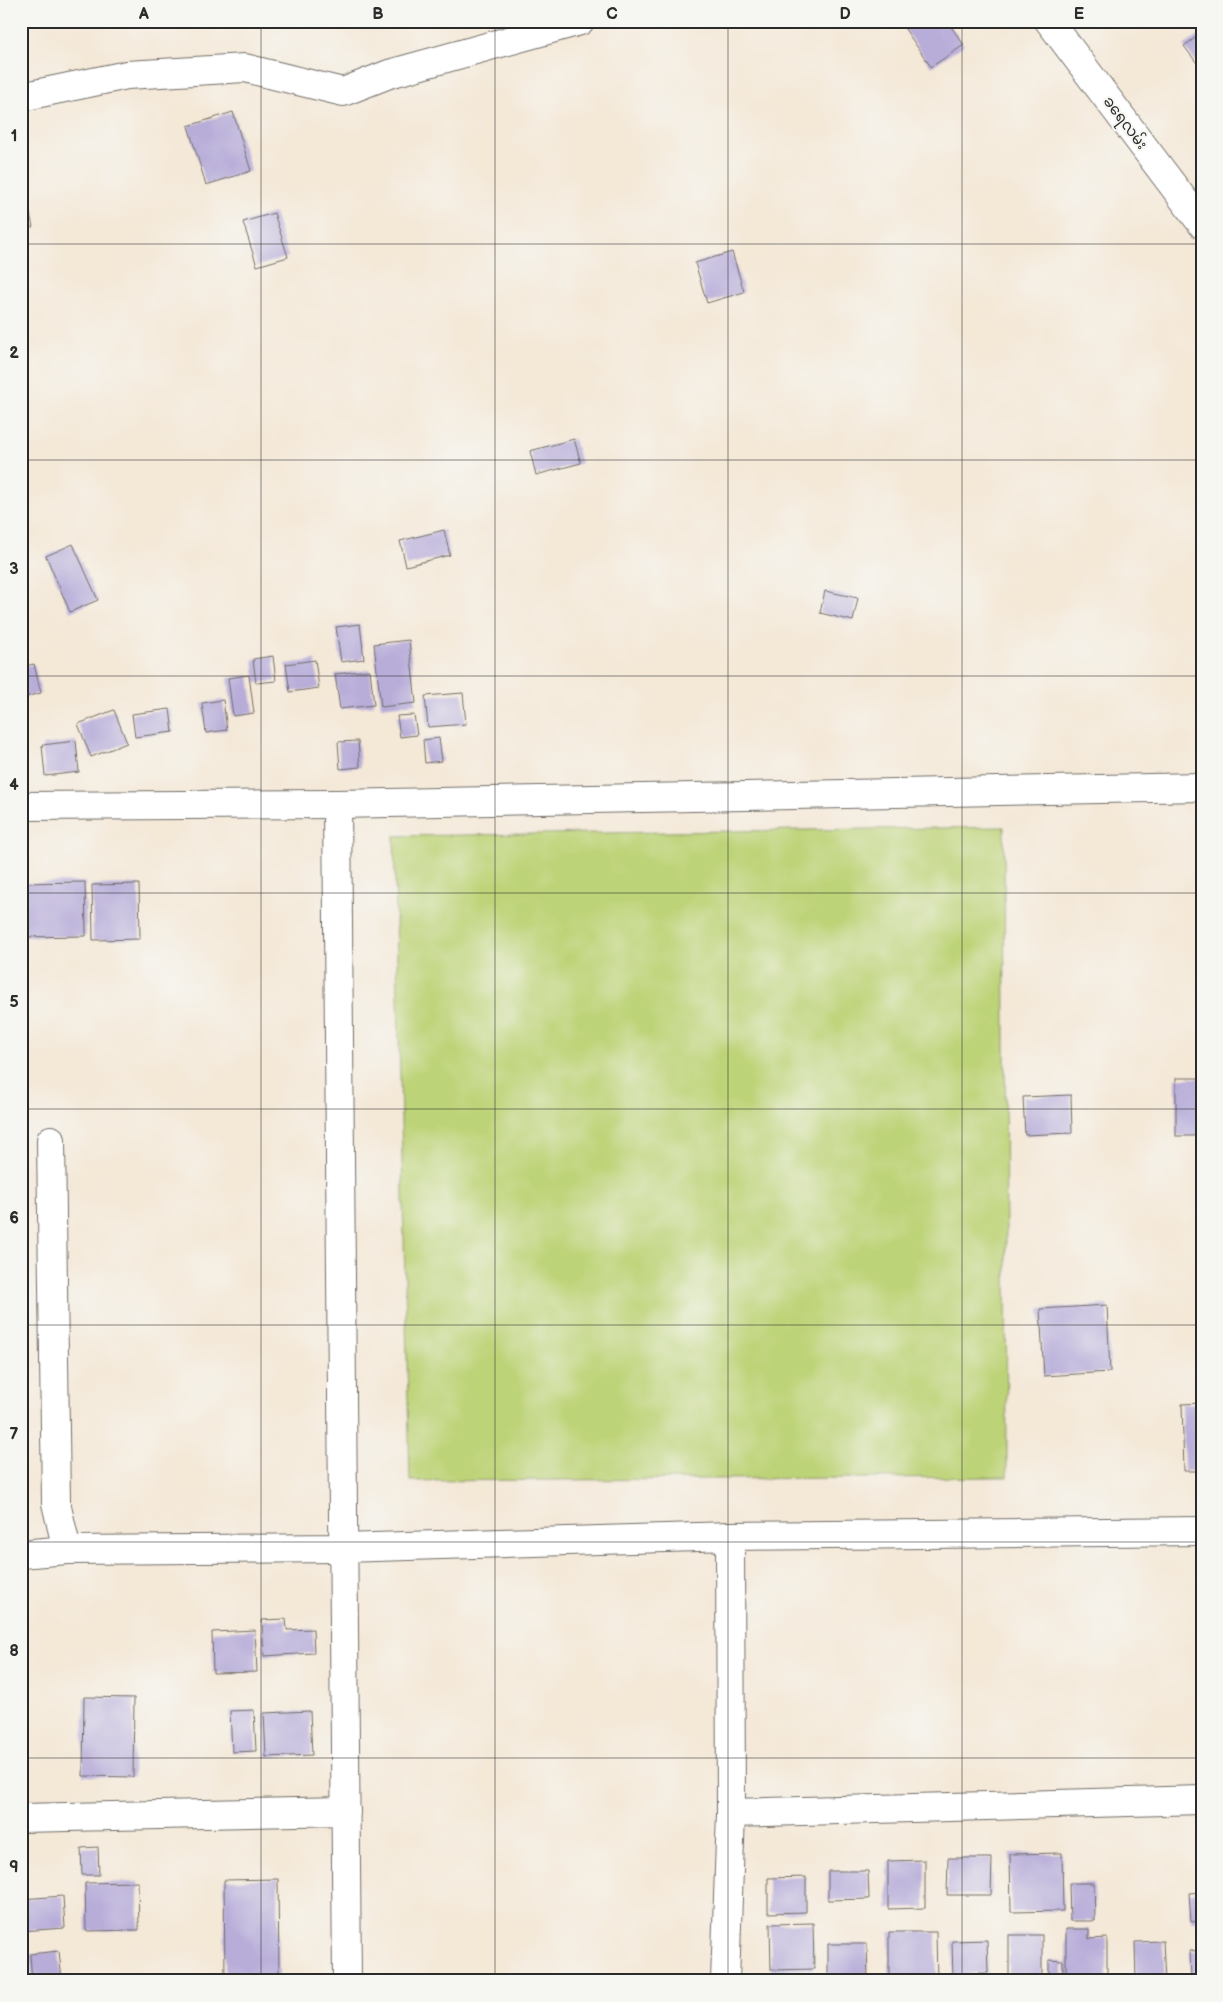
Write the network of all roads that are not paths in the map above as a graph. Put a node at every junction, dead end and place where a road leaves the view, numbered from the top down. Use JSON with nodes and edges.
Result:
{"nodes":[{"id":1,"x":580,"y":21,"type":"edge"},
{"id":2,"x":1049,"y":21,"type":"edge"},
{"id":3,"x":21,"y":97,"type":"edge"},
{"id":4,"x":1202,"y":224,"type":"edge"},
{"id":5,"x":1202,"y":788,"type":"edge"},
{"id":6,"x":337,"y":804,"type":"junction"},
{"id":7,"x":21,"y":806,"type":"edge"},
{"id":8,"x":51,"y":1140,"type":"dead end"},
{"id":9,"x":1202,"y":1531,"type":"edge"},
{"id":10,"x":730,"y":1536,"type":"junction"},
{"id":11,"x":342,"y":1548,"type":"junction"},
{"id":12,"x":67,"y":1550,"type":"junction"},
{"id":13,"x":21,"y":1554,"type":"edge"},
{"id":14,"x":1202,"y":1800,"type":"edge"},
{"id":15,"x":346,"y":1811,"type":"junction"},
{"id":16,"x":731,"y":1813,"type":"junction"},
{"id":17,"x":21,"y":1818,"type":"edge"},
{"id":18,"x":347,"y":1981,"type":"edge"},
{"id":19,"x":725,"y":1981,"type":"edge"}],
"edges":[{"from":1,"to":3,"type":"street"},
{"from":2,"to":4,"type":"street","name":"ခရေလမ်း"},
{"from":5,"to":6,"type":"street"},
{"from":6,"to":7,"type":"street"},
{"from":6,"to":11,"type":"street"},
{"from":8,"to":12,"type":"street"},
{"from":9,"to":10,"type":"street"},
{"from":10,"to":11,"type":"street"},
{"from":10,"to":16,"type":"street"},
{"from":11,"to":12,"type":"street"},
{"from":11,"to":15,"type":"street"},
{"from":12,"to":13,"type":"street"},
{"from":14,"to":16,"type":"street"},
{"from":15,"to":17,"type":"street"},
{"from":15,"to":18,"type":"street"},
{"from":16,"to":19,"type":"street"}]}
